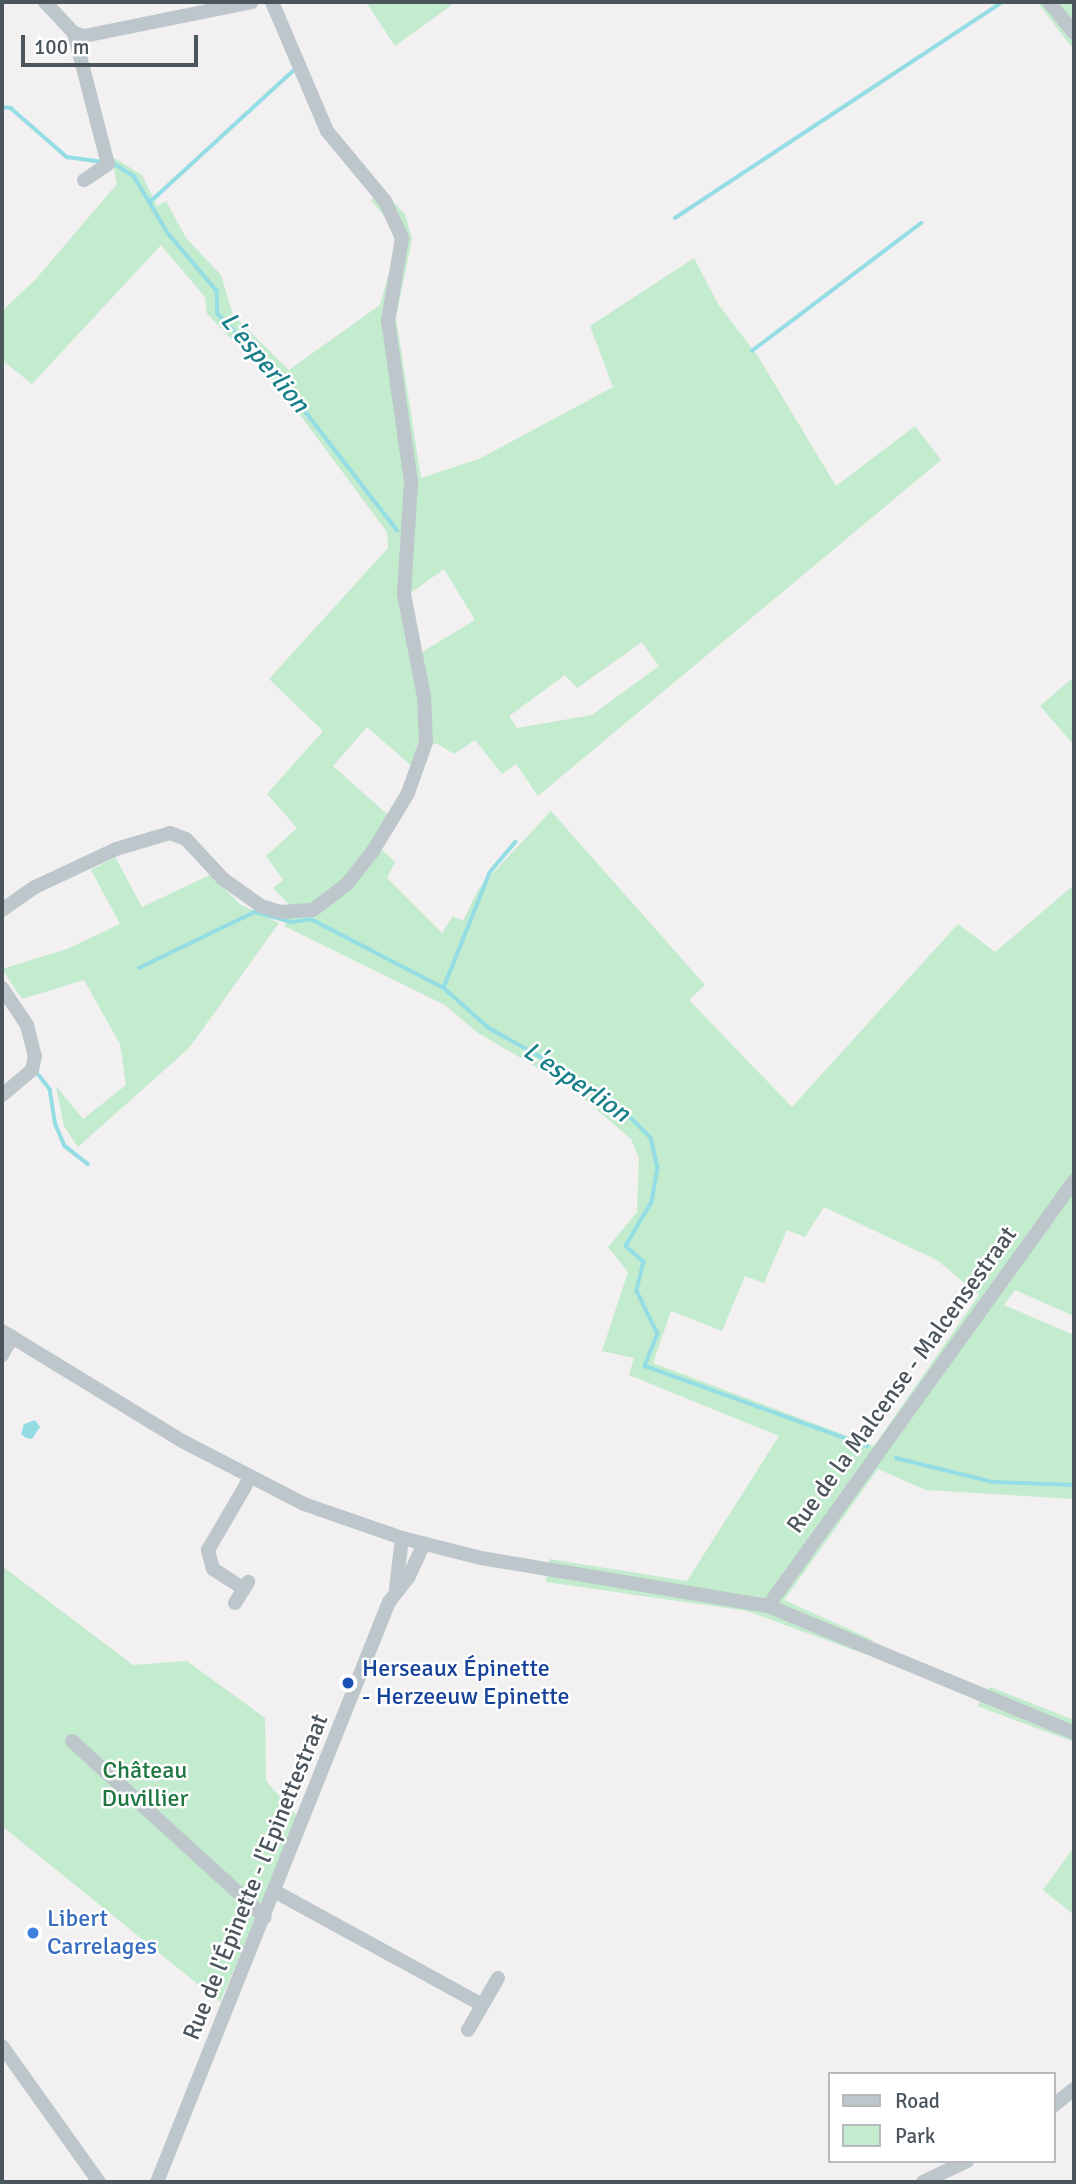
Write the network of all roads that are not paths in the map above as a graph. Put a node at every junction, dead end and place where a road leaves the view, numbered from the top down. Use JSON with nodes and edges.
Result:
{"nodes":[{"id":1,"x":45,"y":2,"type":"edge"},
{"id":2,"x":252,"y":2,"type":"edge"},
{"id":3,"x":272,"y":2,"type":"edge"},
{"id":4,"x":1049,"y":2,"type":"edge"},
{"id":5,"x":74,"y":33,"type":"junction"},
{"id":6,"x":1074,"y":33,"type":"edge"},
{"id":7,"x":84,"y":180,"type":"dead end"},
{"id":8,"x":2,"y":910,"type":"edge"},
{"id":9,"x":2,"y":988,"type":"edge"},
{"id":10,"x":2,"y":1095,"type":"edge"},
{"id":11,"x":1074,"y":1181,"type":"edge"},
{"id":12,"x":7,"y":1334,"type":"edge"},
{"id":13,"x":2,"y":1354,"type":"edge"},
{"id":14,"x":250,"y":1478,"type":"junction"},
{"id":15,"x":402,"y":1538,"type":"junction"},
{"id":16,"x":424,"y":1544,"type":"junction"},
{"id":17,"x":396,"y":1588,"type":"junction"},
{"id":18,"x":235,"y":1603,"type":"dead end"},
{"id":19,"x":768,"y":1606,"type":"junction"},
{"id":20,"x":1074,"y":1733,"type":"edge"},
{"id":21,"x":72,"y":1741,"type":"dead end"},
{"id":22,"x":276,"y":1892,"type":"junction"},
{"id":23,"x":265,"y":1917,"type":"junction"},
{"id":24,"x":498,"y":1978,"type":"dead end"},
{"id":25,"x":482,"y":2005,"type":"junction"},
{"id":26,"x":468,"y":2030,"type":"dead end"},
{"id":27,"x":2,"y":2046,"type":"edge"},
{"id":28,"x":1074,"y":2089,"type":"edge"},
{"id":29,"x":1055,"y":2104,"type":"edge"},
{"id":30,"x":963,"y":2163,"type":"edge"},
{"id":31,"x":99,"y":2182,"type":"edge"},
{"id":32,"x":157,"y":2182,"type":"edge"},
{"id":33,"x":923,"y":2182,"type":"edge"}],
"edges":[{"from":1,"to":5,"type":"street"},
{"from":2,"to":5,"type":"street"},
{"from":3,"to":8,"type":"street"},
{"from":4,"to":6,"type":"street"},
{"from":5,"to":7,"type":"street"},
{"from":9,"to":10,"type":"street"},
{"from":11,"to":19,"type":"street","name":"Rue de la Malcense - Malcensestraat"},
{"from":12,"to":13,"type":"street"},
{"from":12,"to":14,"type":"street"},
{"from":14,"to":15,"type":"street"},
{"from":14,"to":18,"type":"street"},
{"from":15,"to":16,"type":"street"},
{"from":15,"to":17,"type":"street"},
{"from":16,"to":17,"type":"street"},
{"from":16,"to":19,"type":"street"},
{"from":17,"to":22,"type":"street","name":"Rue de l'Épinette - l'Epinettestraat"},
{"from":19,"to":20,"type":"street"},
{"from":21,"to":23,"type":"street"},
{"from":22,"to":23,"type":"street","name":"Rue de l'Épinette - l'Epinettestraat"},
{"from":22,"to":25,"type":"street"},
{"from":23,"to":32,"type":"street","name":"Rue de l'Épinette - l'Epinettestraat"},
{"from":24,"to":25,"type":"street"},
{"from":25,"to":26,"type":"street"},
{"from":27,"to":31,"type":"street"},
{"from":28,"to":29,"type":"street"},
{"from":30,"to":33,"type":"street"}]}
